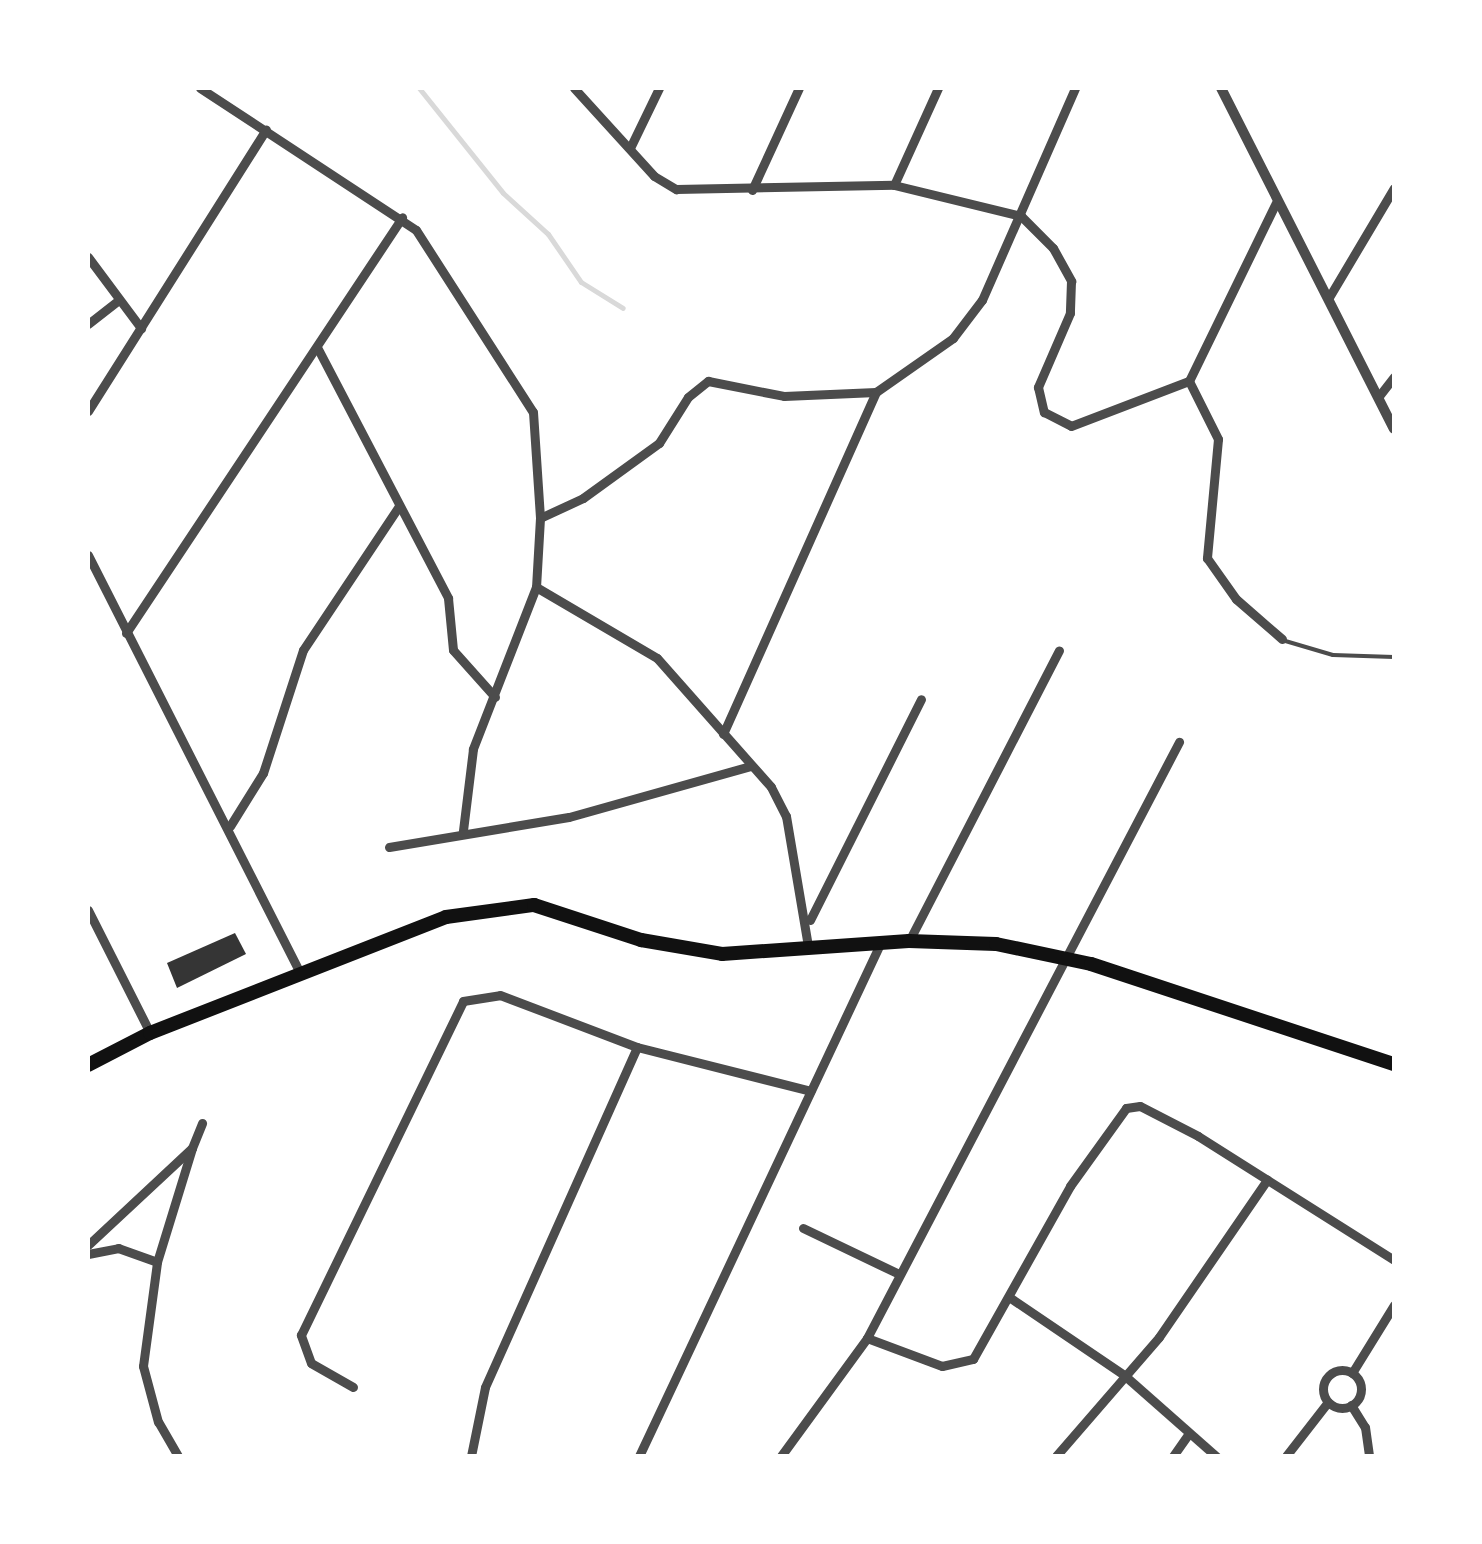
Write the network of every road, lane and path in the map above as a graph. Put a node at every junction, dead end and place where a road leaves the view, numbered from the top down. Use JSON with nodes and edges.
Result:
{"nodes":[{"id":1,"x":200,"y":88,"type":"edge"},
{"id":2,"x":574,"y":88,"type":"edge"},
{"id":3,"x":659,"y":88,"type":"edge"},
{"id":4,"x":799,"y":88,"type":"edge"},
{"id":5,"x":938,"y":88,"type":"edge"},
{"id":6,"x":1075,"y":88,"type":"edge"},
{"id":7,"x":1221,"y":88,"type":"edge"},
{"id":8,"x":266,"y":129,"type":"junction"},
{"id":9,"x":630,"y":148,"type":"junction"},
{"id":10,"x":894,"y":186,"type":"junction"},
{"id":11,"x":1394,"y":188,"type":"edge"},
{"id":12,"x":752,"y":190,"type":"junction"},
{"id":13,"x":1276,"y":203,"type":"junction"},
{"id":14,"x":402,"y":216,"type":"junction"},
{"id":15,"x":1021,"y":216,"type":"junction"},
{"id":16,"x":88,"y":257,"type":"edge"},
{"id":17,"x":1328,"y":299,"type":"junction"},
{"id":18,"x":120,"y":300,"type":"junction"},
{"id":19,"x":88,"y":324,"type":"edge"},
{"id":20,"x":140,"y":328,"type":"junction"},
{"id":21,"x":318,"y":349,"type":"junction"},
{"id":22,"x":1394,"y":377,"type":"edge"},
{"id":23,"x":1189,"y":381,"type":"junction"},
{"id":24,"x":876,"y":392,"type":"junction"},
{"id":25,"x":1379,"y":396,"type":"junction"},
{"id":26,"x":88,"y":412,"type":"edge"},
{"id":27,"x":1394,"y":430,"type":"edge"},
{"id":28,"x":399,"y":506,"type":"junction"},
{"id":29,"x":540,"y":518,"type":"junction"},
{"id":30,"x":88,"y":555,"type":"edge"},
{"id":31,"x":536,"y":587,"type":"junction"},
{"id":32,"x":126,"y":632,"type":"junction"},
{"id":33,"x":1282,"y":639,"type":"joint"},
{"id":34,"x":1059,"y":650,"type":"dead end"},
{"id":35,"x":1394,"y":657,"type":"edge"},
{"id":36,"x":495,"y":697,"type":"junction"},
{"id":37,"x":920,"y":699,"type":"dead end"},
{"id":38,"x":722,"y":734,"type":"junction"},
{"id":39,"x":1179,"y":742,"type":"dead end"},
{"id":40,"x":751,"y":766,"type":"junction"},
{"id":41,"x":230,"y":826,"type":"junction"},
{"id":42,"x":462,"y":832,"type":"junction"},
{"id":43,"x":389,"y":847,"type":"dead end"},
{"id":44,"x":88,"y":910,"type":"edge"},
{"id":45,"x":808,"y":922,"type":"junction"},
{"id":46,"x":909,"y":941,"type":"junction"},
{"id":47,"x":880,"y":944,"type":"junction"},
{"id":48,"x":808,"y":946,"type":"junction"},
{"id":49,"x":1069,"y":960,"type":"junction"},
{"id":50,"x":299,"y":971,"type":"junction"},
{"id":51,"x":150,"y":1033,"type":"junction"},
{"id":52,"x":637,"y":1048,"type":"junction"},
{"id":53,"x":1394,"y":1064,"type":"edge"},
{"id":54,"x":88,"y":1065,"type":"edge"},
{"id":55,"x":811,"y":1091,"type":"junction"},
{"id":56,"x":202,"y":1123,"type":"dead end"},
{"id":57,"x":192,"y":1148,"type":"junction"},
{"id":58,"x":1268,"y":1180,"type":"junction"},
{"id":59,"x":802,"y":1228,"type":"dead end"},
{"id":60,"x":88,"y":1246,"type":"edge"},
{"id":61,"x":88,"y":1254,"type":"edge"},
{"id":62,"x":1394,"y":1260,"type":"edge"},
{"id":63,"x":157,"y":1262,"type":"junction"},
{"id":64,"x":899,"y":1274,"type":"junction"},
{"id":65,"x":1008,"y":1297,"type":"junction"},
{"id":66,"x":1394,"y":1305,"type":"edge"},
{"id":67,"x":867,"y":1338,"type":"junction"},
{"id":68,"x":1352,"y":1374,"type":"junction"},
{"id":69,"x":1124,"y":1375,"type":"junction"},
{"id":70,"x":352,"y":1387,"type":"dead end"},
{"id":71,"x":1328,"y":1402,"type":"junction"},
{"id":72,"x":1351,"y":1405,"type":"junction"},
{"id":73,"x":1189,"y":1433,"type":"junction"},
{"id":74,"x":178,"y":1456,"type":"edge"},
{"id":75,"x":471,"y":1456,"type":"edge"},
{"id":76,"x":639,"y":1456,"type":"edge"},
{"id":77,"x":781,"y":1456,"type":"edge"},
{"id":78,"x":1056,"y":1456,"type":"edge"},
{"id":79,"x":1173,"y":1456,"type":"edge"},
{"id":80,"x":1216,"y":1456,"type":"edge"},
{"id":81,"x":1286,"y":1456,"type":"edge"},
{"id":82,"x":1369,"y":1456,"type":"edge"}],
"edges":[{"from":1,"to":8,"type":"street"},
{"from":2,"to":9,"type":"street"},
{"from":3,"to":9,"type":"street"},
{"from":4,"to":12,"type":"street"},
{"from":5,"to":10,"type":"street"},
{"from":6,"to":15,"type":"street"},
{"from":7,"to":13,"type":"street"},
{"from":8,"to":14,"type":"street"},
{"from":8,"to":20,"type":"street"},
{"from":9,"to":12,"type":"street"},
{"from":10,"to":12,"type":"street"},
{"from":10,"to":15,"type":"street"},
{"from":11,"to":17,"type":"street"},
{"from":13,"to":17,"type":"street"},
{"from":13,"to":23,"type":"street"},
{"from":14,"to":21,"type":"street"},
{"from":14,"to":29,"type":"street"},
{"from":15,"to":23,"type":"street"},
{"from":15,"to":24,"type":"street"},
{"from":16,"to":18,"type":"street"},
{"from":17,"to":25,"type":"street"},
{"from":18,"to":19,"type":"street"},
{"from":18,"to":20,"type":"street"},
{"from":20,"to":26,"type":"street"},
{"from":21,"to":28,"type":"street"},
{"from":21,"to":32,"type":"street"},
{"from":22,"to":25,"type":"street"},
{"from":23,"to":33,"type":"street"},
{"from":24,"to":29,"type":"street"},
{"from":24,"to":38,"type":"street"},
{"from":25,"to":27,"type":"street"},
{"from":28,"to":36,"type":"street"},
{"from":28,"to":41,"type":"street"},
{"from":29,"to":31,"type":"street"},
{"from":30,"to":32,"type":"street"},
{"from":31,"to":36,"type":"street"},
{"from":31,"to":38,"type":"street"},
{"from":32,"to":41,"type":"street"},
{"from":33,"to":35,"type":"lane"},
{"from":34,"to":46,"type":"street"},
{"from":36,"to":42,"type":"street"},
{"from":37,"to":45,"type":"street"},
{"from":38,"to":40,"type":"street"},
{"from":39,"to":49,"type":"street"},
{"from":40,"to":42,"type":"street"},
{"from":40,"to":45,"type":"street"},
{"from":41,"to":50,"type":"street"},
{"from":42,"to":43,"type":"street"},
{"from":44,"to":51,"type":"street"},
{"from":45,"to":48,"type":"street"},
{"from":46,"to":47,"type":"main road"},
{"from":46,"to":49,"type":"main road"},
{"from":47,"to":48,"type":"main road"},
{"from":47,"to":55,"type":"street"},
{"from":48,"to":50,"type":"main road"},
{"from":49,"to":53,"type":"main road"},
{"from":49,"to":64,"type":"street"},
{"from":50,"to":51,"type":"main road"},
{"from":51,"to":54,"type":"main road"},
{"from":52,"to":55,"type":"street"},
{"from":52,"to":70,"type":"street"},
{"from":52,"to":75,"type":"street"},
{"from":55,"to":76,"type":"street"},
{"from":56,"to":57,"type":"street"},
{"from":57,"to":60,"type":"street"},
{"from":57,"to":63,"type":"street"},
{"from":58,"to":62,"type":"street"},
{"from":58,"to":65,"type":"street"},
{"from":58,"to":69,"type":"street"},
{"from":59,"to":64,"type":"street"},
{"from":61,"to":63,"type":"street"},
{"from":63,"to":74,"type":"street"},
{"from":64,"to":67,"type":"street"},
{"from":65,"to":67,"type":"street"},
{"from":65,"to":69,"type":"street"},
{"from":66,"to":68,"type":"street"},
{"from":67,"to":77,"type":"street"},
{"from":68,"to":71,"type":"street"},
{"from":68,"to":72,"type":"street"},
{"from":69,"to":73,"type":"street"},
{"from":69,"to":78,"type":"street"},
{"from":71,"to":72,"type":"street"},
{"from":71,"to":81,"type":"street"},
{"from":72,"to":82,"type":"street"},
{"from":73,"to":79,"type":"street"},
{"from":73,"to":80,"type":"street"}]}
